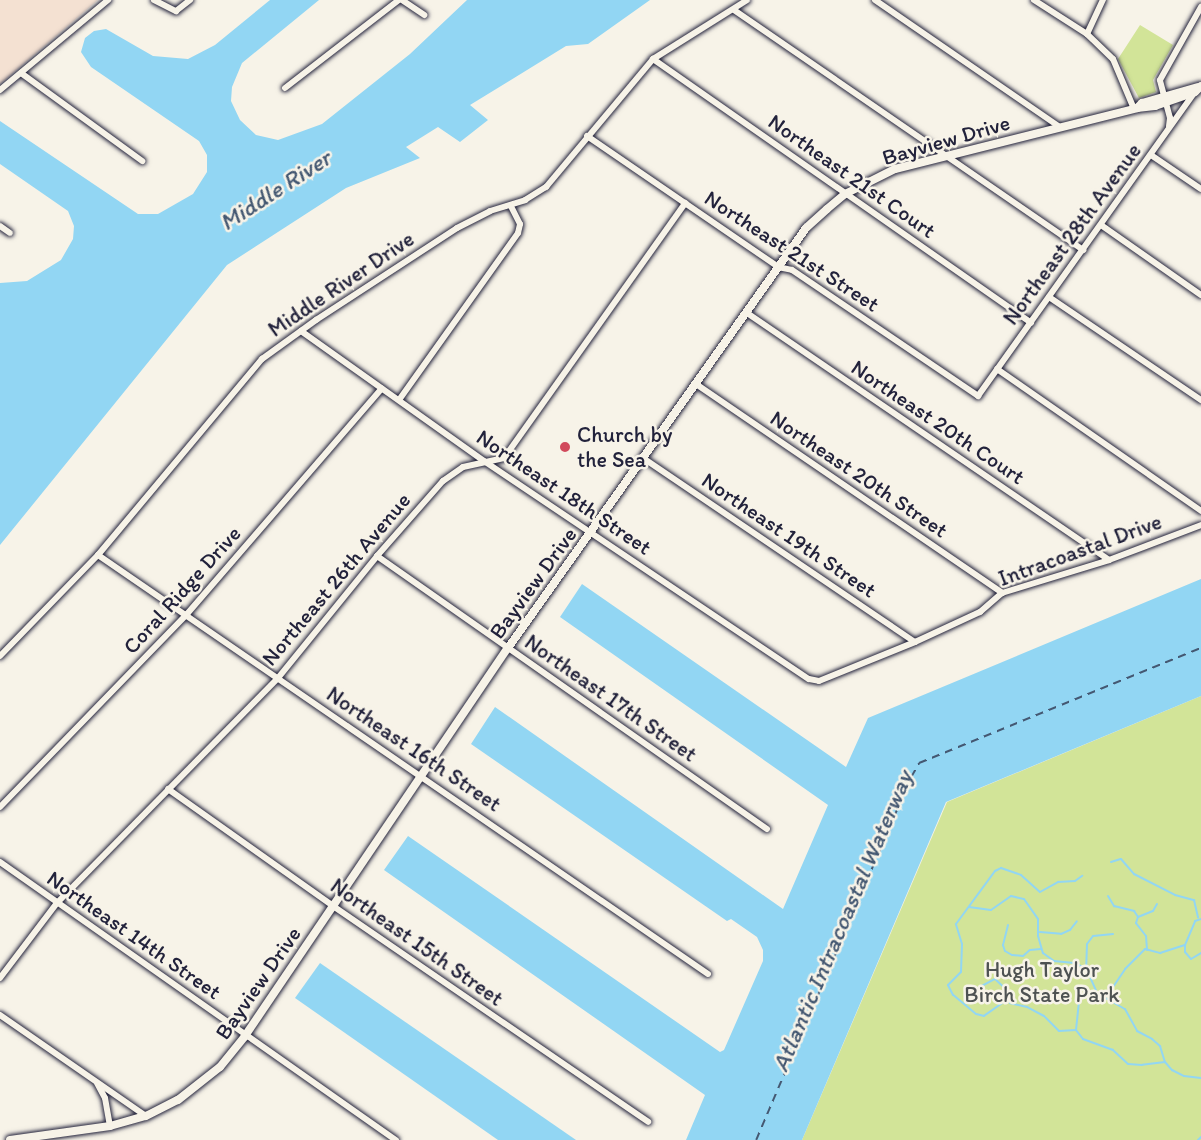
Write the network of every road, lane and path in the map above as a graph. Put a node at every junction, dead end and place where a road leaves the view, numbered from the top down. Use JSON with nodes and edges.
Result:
{"nodes":[{"id":1,"x":108,"y":0,"type":"edge"},
{"id":2,"x":154,"y":0,"type":"edge"},
{"id":3,"x":190,"y":0,"type":"edge"},
{"id":4,"x":400,"y":0,"type":"edge"},
{"id":5,"x":747,"y":0,"type":"edge"},
{"id":6,"x":875,"y":0,"type":"edge"},
{"id":7,"x":1034,"y":0,"type":"edge"},
{"id":8,"x":1103,"y":0,"type":"edge"},
{"id":9,"x":1201,"y":7,"type":"edge"},
{"id":10,"x":734,"y":10,"type":"junction"},
{"id":11,"x":424,"y":15,"type":"dead end"},
{"id":12,"x":1087,"y":34,"type":"junction"},
{"id":13,"x":653,"y":59,"type":"junction"},
{"id":14,"x":21,"y":73,"type":"junction"},
{"id":15,"x":285,"y":88,"type":"dead end"},
{"id":16,"x":1198,"y":88,"type":"edge"},
{"id":17,"x":0,"y":90,"type":"edge"},
{"id":18,"x":1165,"y":100,"type":"junction"},
{"id":19,"x":1135,"y":108,"type":"junction"},
{"id":20,"x":1060,"y":127,"type":"junction"},
{"id":21,"x":1168,"y":130,"type":"junction"},
{"id":22,"x":587,"y":136,"type":"junction"},
{"id":23,"x":1151,"y":155,"type":"junction"},
{"id":24,"x":948,"y":158,"type":"junction"},
{"id":25,"x":142,"y":161,"type":"dead end"},
{"id":26,"x":1201,"y":189,"type":"edge"},
{"id":27,"x":845,"y":194,"type":"junction"},
{"id":28,"x":686,"y":203,"type":"junction"},
{"id":29,"x":511,"y":206,"type":"junction"},
{"id":30,"x":1101,"y":225,"type":"junction"},
{"id":31,"x":0,"y":226,"type":"edge"},
{"id":32,"x":10,"y":233,"type":"dead end"},
{"id":33,"x":1083,"y":250,"type":"junction"},
{"id":34,"x":778,"y":267,"type":"junction"},
{"id":35,"x":1201,"y":295,"type":"edge"},
{"id":36,"x":1049,"y":297,"type":"junction"},
{"id":37,"x":747,"y":313,"type":"junction"},
{"id":38,"x":1030,"y":322,"type":"junction"},
{"id":39,"x":301,"y":332,"type":"junction"},
{"id":40,"x":997,"y":369,"type":"junction"},
{"id":41,"x":696,"y":384,"type":"junction"},
{"id":42,"x":382,"y":388,"type":"junction"},
{"id":43,"x":978,"y":396,"type":"joint"},
{"id":44,"x":399,"y":400,"type":"junction"},
{"id":45,"x":1201,"y":400,"type":"edge"},
{"id":46,"x":643,"y":458,"type":"junction"},
{"id":47,"x":484,"y":461,"type":"junction"},
{"id":48,"x":1201,"y":511,"type":"edge"},
{"id":49,"x":1201,"y":525,"type":"edge"},
{"id":50,"x":592,"y":531,"type":"junction"},
{"id":51,"x":99,"y":555,"type":"junction"},
{"id":52,"x":377,"y":556,"type":"junction"},
{"id":53,"x":1109,"y":560,"type":"junction"},
{"id":54,"x":1002,"y":593,"type":"junction"},
{"id":55,"x":188,"y":615,"type":"junction"},
{"id":56,"x":915,"y":642,"type":"junction"},
{"id":57,"x":508,"y":648,"type":"junction"},
{"id":58,"x":0,"y":656,"type":"edge"},
{"id":59,"x":278,"y":678,"type":"junction"},
{"id":60,"x":809,"y":679,"type":"joint"},
{"id":61,"x":422,"y":775,"type":"junction"},
{"id":62,"x":168,"y":789,"type":"junction"},
{"id":63,"x":0,"y":807,"type":"edge"},
{"id":64,"x":767,"y":829,"type":"dead end"},
{"id":65,"x":0,"y":862,"type":"edge"},
{"id":66,"x":57,"y":903,"type":"junction"},
{"id":67,"x":333,"y":906,"type":"junction"},
{"id":68,"x":708,"y":974,"type":"dead end"},
{"id":69,"x":0,"y":978,"type":"edge"},
{"id":70,"x":0,"y":1015,"type":"edge"},
{"id":71,"x":245,"y":1036,"type":"junction"},
{"id":72,"x":96,"y":1082,"type":"junction"},
{"id":73,"x":146,"y":1116,"type":"junction"},
{"id":74,"x":648,"y":1122,"type":"dead end"},
{"id":75,"x":110,"y":1126,"type":"junction"},
{"id":76,"x":10,"y":1140,"type":"edge"},
{"id":77,"x":396,"y":1140,"type":"edge"}],
"edges":[{"from":1,"to":14,"type":"street"},
{"from":2,"to":3,"type":"street"},
{"from":4,"to":11,"type":"street"},
{"from":4,"to":15,"type":"street"},
{"from":5,"to":10,"type":"street","name":"Middle River Drive"},
{"from":6,"to":20,"type":"street"},
{"from":7,"to":12,"type":"street"},
{"from":8,"to":12,"type":"street"},
{"from":9,"to":18,"type":"street"},
{"from":10,"to":13,"type":"street","name":"Middle River Drive"},
{"from":10,"to":24,"type":"street"},
{"from":12,"to":19,"type":"street"},
{"from":13,"to":22,"type":"street","name":"Middle River Drive"},
{"from":13,"to":27,"type":"street","name":"Northeast 21st Court"},
{"from":14,"to":17,"type":"street"},
{"from":14,"to":25,"type":"street"},
{"from":16,"to":18,"type":"street","name":"Bayview Drive"},
{"from":16,"to":21,"type":"street","name":"Northeast 28th Avenue"},
{"from":18,"to":19,"type":"street","name":"Bayview Drive"},
{"from":18,"to":21,"type":"street"},
{"from":19,"to":20,"type":"street","name":"Bayview Drive"},
{"from":20,"to":24,"type":"street","name":"Bayview Drive"},
{"from":21,"to":23,"type":"street","name":"Northeast 28th Avenue"},
{"from":22,"to":28,"type":"street","name":"Northeast 21st Street"},
{"from":22,"to":29,"type":"street","name":"Middle River Drive"},
{"from":23,"to":26,"type":"street"},
{"from":23,"to":30,"type":"street","name":"Northeast 28th Avenue"},
{"from":24,"to":27,"type":"street","name":"Bayview Drive"},
{"from":24,"to":33,"type":"street"},
{"from":27,"to":34,"type":"street","name":"Bayview Drive"},
{"from":27,"to":38,"type":"street","name":"Northeast 21st Court"},
{"from":28,"to":34,"type":"street","name":"Northeast 21st Street"},
{"from":28,"to":47,"type":"street","name":"Northeast 26th Avenue"},
{"from":29,"to":39,"type":"street","name":"Middle River Drive"},
{"from":29,"to":44,"type":"street"},
{"from":30,"to":33,"type":"street","name":"Northeast 28th Avenue"},
{"from":30,"to":35,"type":"street"},
{"from":31,"to":32,"type":"street"},
{"from":33,"to":36,"type":"street","name":"Northeast 28th Avenue"},
{"from":34,"to":37,"type":"street","name":"Bayview Drive"},
{"from":34,"to":43,"type":"street","name":"Northeast 21st Street"},
{"from":36,"to":38,"type":"street","name":"Northeast 28th Avenue"},
{"from":36,"to":45,"type":"street"},
{"from":37,"to":41,"type":"street","name":"Bayview Drive"},
{"from":37,"to":53,"type":"street","name":"Northeast 20th Court"},
{"from":38,"to":40,"type":"street","name":"Northeast 28th Avenue"},
{"from":39,"to":42,"type":"street","name":"Northeast 18th Street"},
{"from":39,"to":51,"type":"street","name":"Middle River Drive"},
{"from":40,"to":43,"type":"street","name":"Northeast 28th Avenue"},
{"from":40,"to":48,"type":"street"},
{"from":41,"to":46,"type":"street","name":"Bayview Drive"},
{"from":41,"to":54,"type":"street","name":"Northeast 20th Street"},
{"from":42,"to":44,"type":"street","name":"Northeast 18th Street"},
{"from":42,"to":55,"type":"street","name":"Coral Ridge Drive"},
{"from":44,"to":47,"type":"street","name":"Northeast 18th Street"},
{"from":46,"to":50,"type":"street","name":"Bayview Drive"},
{"from":46,"to":56,"type":"street","name":"Northeast 19th Street"},
{"from":47,"to":50,"type":"street","name":"Northeast 18th Street"},
{"from":47,"to":52,"type":"street","name":"Northeast 26th Avenue"},
{"from":49,"to":53,"type":"street","name":"Intracoastal Drive"},
{"from":50,"to":57,"type":"street","name":"Bayview Drive"},
{"from":50,"to":60,"type":"street","name":"Northeast 18th Street"},
{"from":51,"to":55,"type":"street","name":"Northeast 16th Street"},
{"from":51,"to":58,"type":"street","name":"Middle River Drive"},
{"from":52,"to":57,"type":"street","name":"Northeast 17th Street"},
{"from":52,"to":59,"type":"street","name":"Northeast 26th Avenue"},
{"from":53,"to":54,"type":"street","name":"Intracoastal Drive"},
{"from":54,"to":56,"type":"street","name":"Intracoastal Drive"},
{"from":55,"to":59,"type":"street","name":"Northeast 16th Street"},
{"from":55,"to":63,"type":"street","name":"Coral Ridge Drive"},
{"from":56,"to":60,"type":"street","name":"Intracoastal Drive"},
{"from":57,"to":61,"type":"street","name":"Bayview Drive"},
{"from":57,"to":64,"type":"street","name":"Northeast 17th Street"},
{"from":59,"to":61,"type":"street","name":"Northeast 16th Street"},
{"from":59,"to":62,"type":"street","name":"Northeast 26th Avenue"},
{"from":61,"to":67,"type":"street","name":"Bayview Drive"},
{"from":61,"to":68,"type":"street","name":"Northeast 16th Street"},
{"from":62,"to":66,"type":"street","name":"Northeast 26th Avenue"},
{"from":62,"to":67,"type":"street","name":"Northeast 15th Street"},
{"from":65,"to":66,"type":"street","name":"Northeast 14th Street"},
{"from":66,"to":69,"type":"street","name":"Northeast 26th Avenue"},
{"from":66,"to":71,"type":"street","name":"Northeast 14th Street"},
{"from":67,"to":71,"type":"street","name":"Bayview Drive"},
{"from":67,"to":74,"type":"street","name":"Northeast 15th Street"},
{"from":70,"to":72,"type":"street"},
{"from":71,"to":73,"type":"street","name":"Bayview Drive"},
{"from":71,"to":77,"type":"street","name":"Northeast 14th Street"},
{"from":72,"to":73,"type":"street"},
{"from":72,"to":75,"type":"street"},
{"from":73,"to":75,"type":"street","name":"Bayview Drive"},
{"from":75,"to":76,"type":"street","name":"Bayview Drive"}]}
